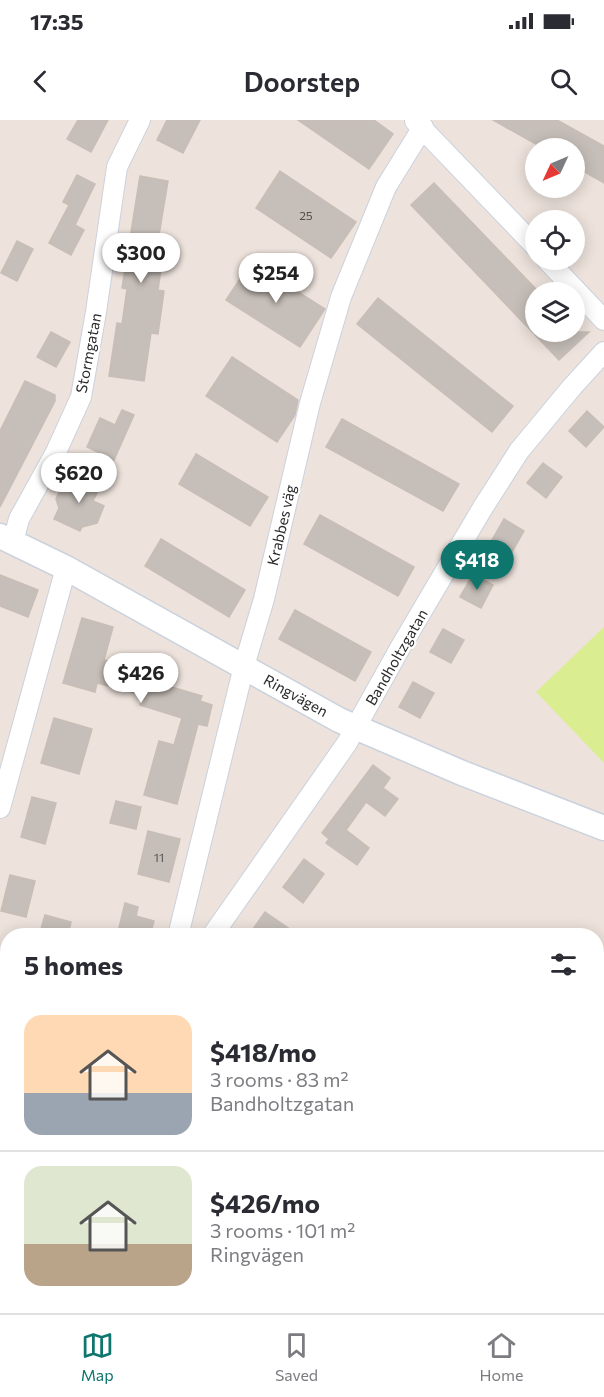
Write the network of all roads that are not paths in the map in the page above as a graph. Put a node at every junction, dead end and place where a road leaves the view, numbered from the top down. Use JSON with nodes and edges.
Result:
{"nodes":[{"id":1,"x":140,"y":120,"type":"edge"},
{"id":2,"x":419,"y":124,"type":"edge"},
{"id":3,"x":525,"y":235,"type":"edge"},
{"id":4,"x":557,"y":270,"type":"edge"},
{"id":5,"x":604,"y":320,"type":"edge"},
{"id":6,"x":604,"y":352,"type":"edge"},
{"id":7,"x":7,"y":539,"type":"edge"},
{"id":8,"x":66,"y":568,"type":"junction"},
{"id":9,"x":244,"y":666,"type":"junction"},
{"id":10,"x":357,"y":728,"type":"junction"},
{"id":11,"x":0,"y":808,"type":"edge"},
{"id":12,"x":604,"y":828,"type":"edge"},
{"id":13,"x":180,"y":928,"type":"edge"},
{"id":14,"x":218,"y":928,"type":"edge"}],
"edges":[{"from":1,"to":7,"type":"street","name":"Stormgatan"},
{"from":2,"to":3,"type":"street"},
{"from":2,"to":9,"type":"street","name":"Krabbes väg"},
{"from":4,"to":5,"type":"street"},
{"from":6,"to":10,"type":"street","name":"Bandholtzgatan"},
{"from":7,"to":8,"type":"street","name":"Ringvägen"},
{"from":8,"to":9,"type":"street","name":"Ringvägen"},
{"from":8,"to":11,"type":"street"},
{"from":9,"to":10,"type":"street","name":"Ringvägen"},
{"from":9,"to":13,"type":"street","name":"Krabbes väg"},
{"from":10,"to":12,"type":"street","name":"Ringvägen"},
{"from":10,"to":14,"type":"street","name":"Bandholtzgatan"}]}
